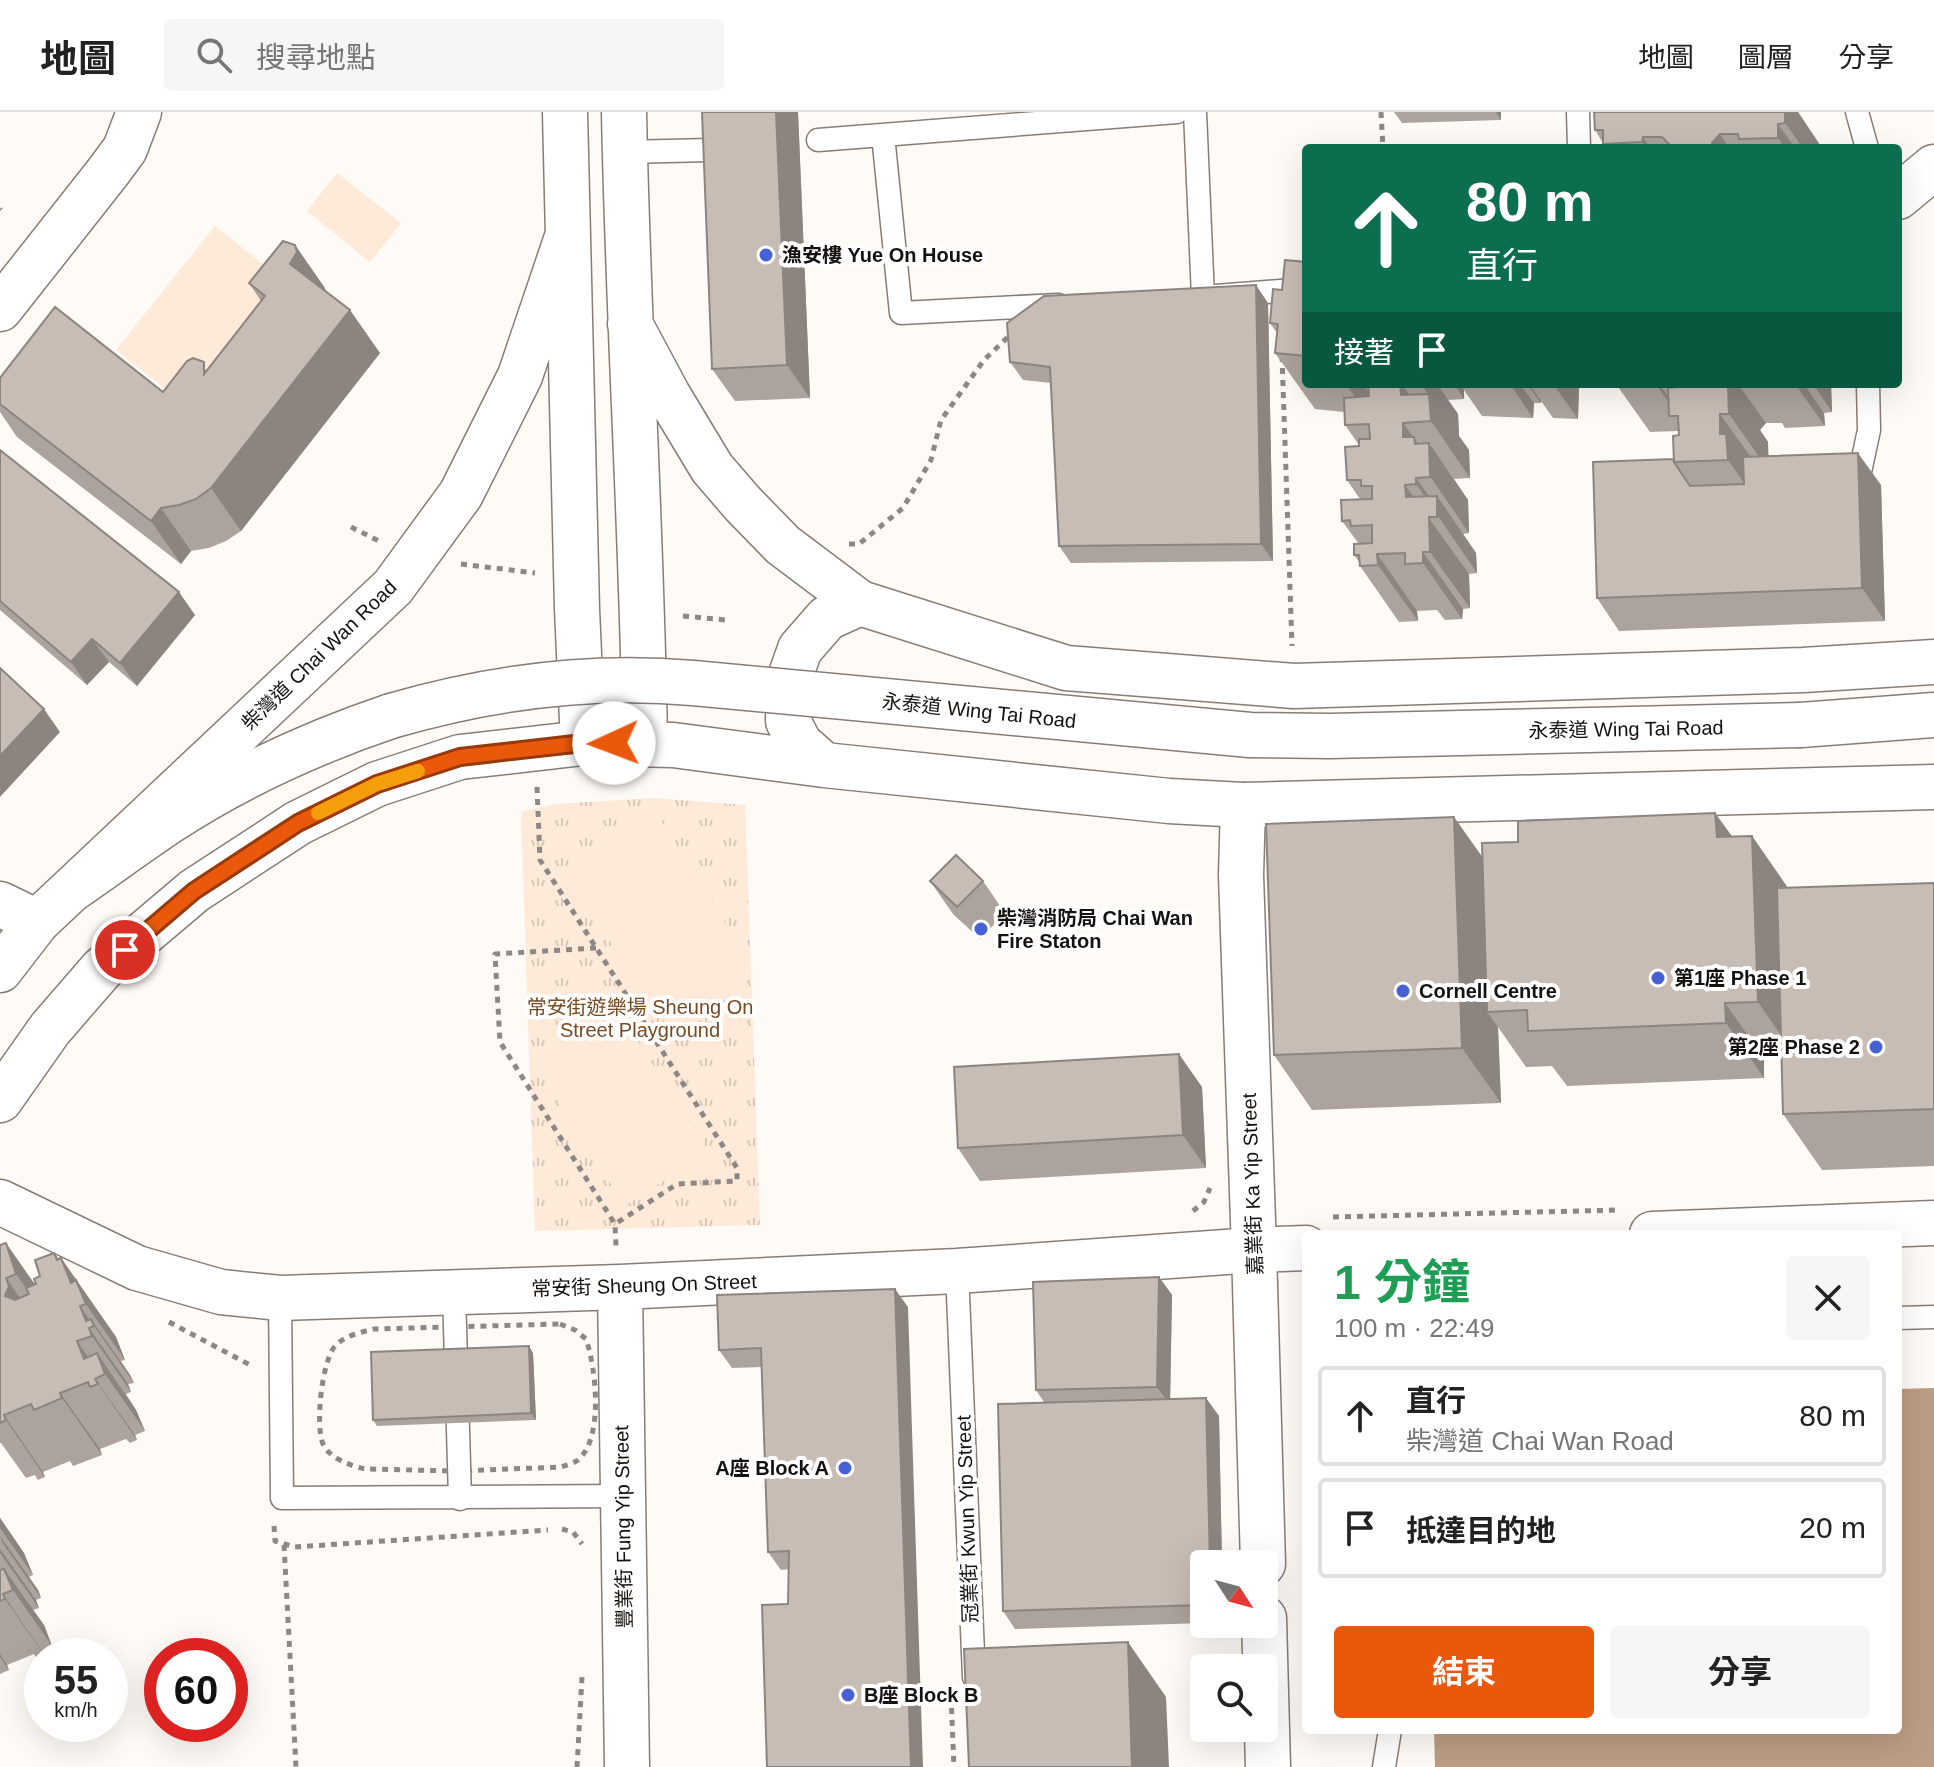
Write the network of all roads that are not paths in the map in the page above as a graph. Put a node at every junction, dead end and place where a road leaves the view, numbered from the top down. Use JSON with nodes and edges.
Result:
{"nodes":[{"id":1,"x":139,"y":112,"type":"edge"},
{"id":2,"x":565,"y":112,"type":"edge"},
{"id":3,"x":1177,"y":112,"type":"edge"},
{"id":4,"x":1195,"y":112,"type":"edge"},
{"id":5,"x":1578,"y":112,"type":"edge"},
{"id":6,"x":1857,"y":112,"type":"edge"},
{"id":7,"x":625,"y":132,"type":"edge"},
{"id":8,"x":883,"y":135,"type":"junction"},
{"id":9,"x":818,"y":140,"type":"dead end"},
{"id":10,"x":1579,"y":144,"type":"edge"},
{"id":11,"x":1866,"y":144,"type":"edge"},
{"id":12,"x":710,"y":150,"type":"edge"},
{"id":13,"x":1934,"y":167,"type":"edge"},
{"id":14,"x":1902,"y":193,"type":"edge"},
{"id":15,"x":569,"y":234,"type":"junction"},
{"id":16,"x":1302,"y":289,"type":"edge"},
{"id":17,"x":1078,"y":304,"type":"edge"},
{"id":18,"x":0,"y":309,"type":"edge"},
{"id":19,"x":630,"y":324,"type":"junction"},
{"id":20,"x":1868,"y":388,"type":"edge"},
{"id":21,"x":1857,"y":486,"type":"edge"},
{"id":22,"x":860,"y":603,"type":"junction"},
{"id":23,"x":1934,"y":662,"type":"edge"},
{"id":24,"x":1934,"y":715,"type":"edge"},
{"id":25,"x":583,"y":743,"type":"junction"},
{"id":26,"x":645,"y":743,"type":"junction"},
{"id":27,"x":824,"y":765,"type":"junction"},
{"id":28,"x":1934,"y":787,"type":"edge"},
{"id":29,"x":1243,"y":805,"type":"junction"},
{"id":30,"x":74,"y":888,"type":"junction"},
{"id":31,"x":18,"y":913,"type":"edge"},
{"id":32,"x":0,"y":970,"type":"edge"},
{"id":33,"x":0,"y":1100,"type":"edge"},
{"id":34,"x":0,"y":1202,"type":"edge"},
{"id":35,"x":1934,"y":1223,"type":"edge"},
{"id":36,"x":1755,"y":1230,"type":"edge"},
{"id":37,"x":1302,"y":1248,"type":"edge"},
{"id":38,"x":1254,"y":1250,"type":"junction"},
{"id":39,"x":618,"y":1270,"type":"junction"},
{"id":40,"x":957,"y":1271,"type":"junction"},
{"id":41,"x":454,"y":1292,"type":"junction"},
{"id":42,"x":280,"y":1298,"type":"junction"},
{"id":43,"x":1934,"y":1317,"type":"edge"},
{"id":44,"x":1902,"y":1318,"type":"edge"},
{"id":45,"x":621,"y":1496,"type":"junction"},
{"id":46,"x":460,"y":1499,"type":"junction"},
{"id":47,"x":1263,"y":1550,"type":"edge"},
{"id":48,"x":1265,"y":1638,"type":"edge"},
{"id":49,"x":975,"y":1704,"type":"edge"},
{"id":50,"x":1389,"y":1734,"type":"edge"},
{"id":51,"x":627,"y":1767,"type":"edge"},
{"id":52,"x":1268,"y":1767,"type":"edge"},
{"id":53,"x":1384,"y":1767,"type":"edge"}],
"edges":[{"from":1,"to":18,"type":"main road"},
{"from":2,"to":15,"type":"main road","name":"柴灣道 Chai Wan Road"},
{"from":3,"to":8,"type":"lane"},
{"from":4,"to":16,"type":"lane"},
{"from":5,"to":10,"type":"lane"},
{"from":6,"to":11,"type":"lane"},
{"from":7,"to":12,"type":"lane"},
{"from":7,"to":19,"type":"main road"},
{"from":8,"to":9,"type":"lane"},
{"from":8,"to":17,"type":"lane"},
{"from":13,"to":14,"type":"main road"},
{"from":15,"to":25,"type":"main road","name":"柴灣道 Chai Wan Road"},
{"from":15,"to":30,"type":"main road","name":"柴灣道 Chai Wan Road"},
{"from":19,"to":22,"type":"main road"},
{"from":19,"to":26,"type":"main road"},
{"from":20,"to":21,"type":"lane"},
{"from":22,"to":23,"type":"main road"},
{"from":22,"to":27,"type":"main road"},
{"from":24,"to":30,"type":"main road","name":"永泰道 Wing Tai Road","bridge":true},
{"from":25,"to":26,"type":"main road"},
{"from":25,"to":33,"type":"main road"},
{"from":26,"to":27,"type":"main road"},
{"from":27,"to":29,"type":"main road"},
{"from":28,"to":29,"type":"main road"},
{"from":29,"to":38,"type":"main road","name":"嘉業街 Ka Yip Street"},
{"from":30,"to":31,"type":"main road","name":"柴灣道 Chai Wan Road"},
{"from":31,"to":32,"type":"main road","name":"柴灣道 Chai Wan Road"},
{"from":34,"to":42,"type":"main road","name":"常安街 Sheung On Street"},
{"from":35,"to":36,"type":"main road"},
{"from":37,"to":38,"type":"main road","name":"常安街 Sheung On Street"},
{"from":38,"to":40,"type":"main road","name":"常安街 Sheung On Street"},
{"from":38,"to":47,"type":"main road","name":"嘉業街 Ka Yip Street"},
{"from":39,"to":40,"type":"main road","name":"常安街 Sheung On Street"},
{"from":39,"to":41,"type":"main road","name":"常安街 Sheung On Street"},
{"from":39,"to":45,"type":"main road","name":"豐業街 Fung Yip Street"},
{"from":40,"to":49,"type":"lane","name":"冠業街 Kwun Yip Street"},
{"from":41,"to":42,"type":"main road","name":"常安街 Sheung On Street"},
{"from":41,"to":46,"type":"lane"},
{"from":42,"to":46,"type":"lane"},
{"from":43,"to":44,"type":"lane"},
{"from":45,"to":46,"type":"lane"},
{"from":45,"to":51,"type":"main road","name":"豐業街 Fung Yip Street"},
{"from":48,"to":52,"type":"main road"},
{"from":50,"to":53,"type":"lane"}]}
